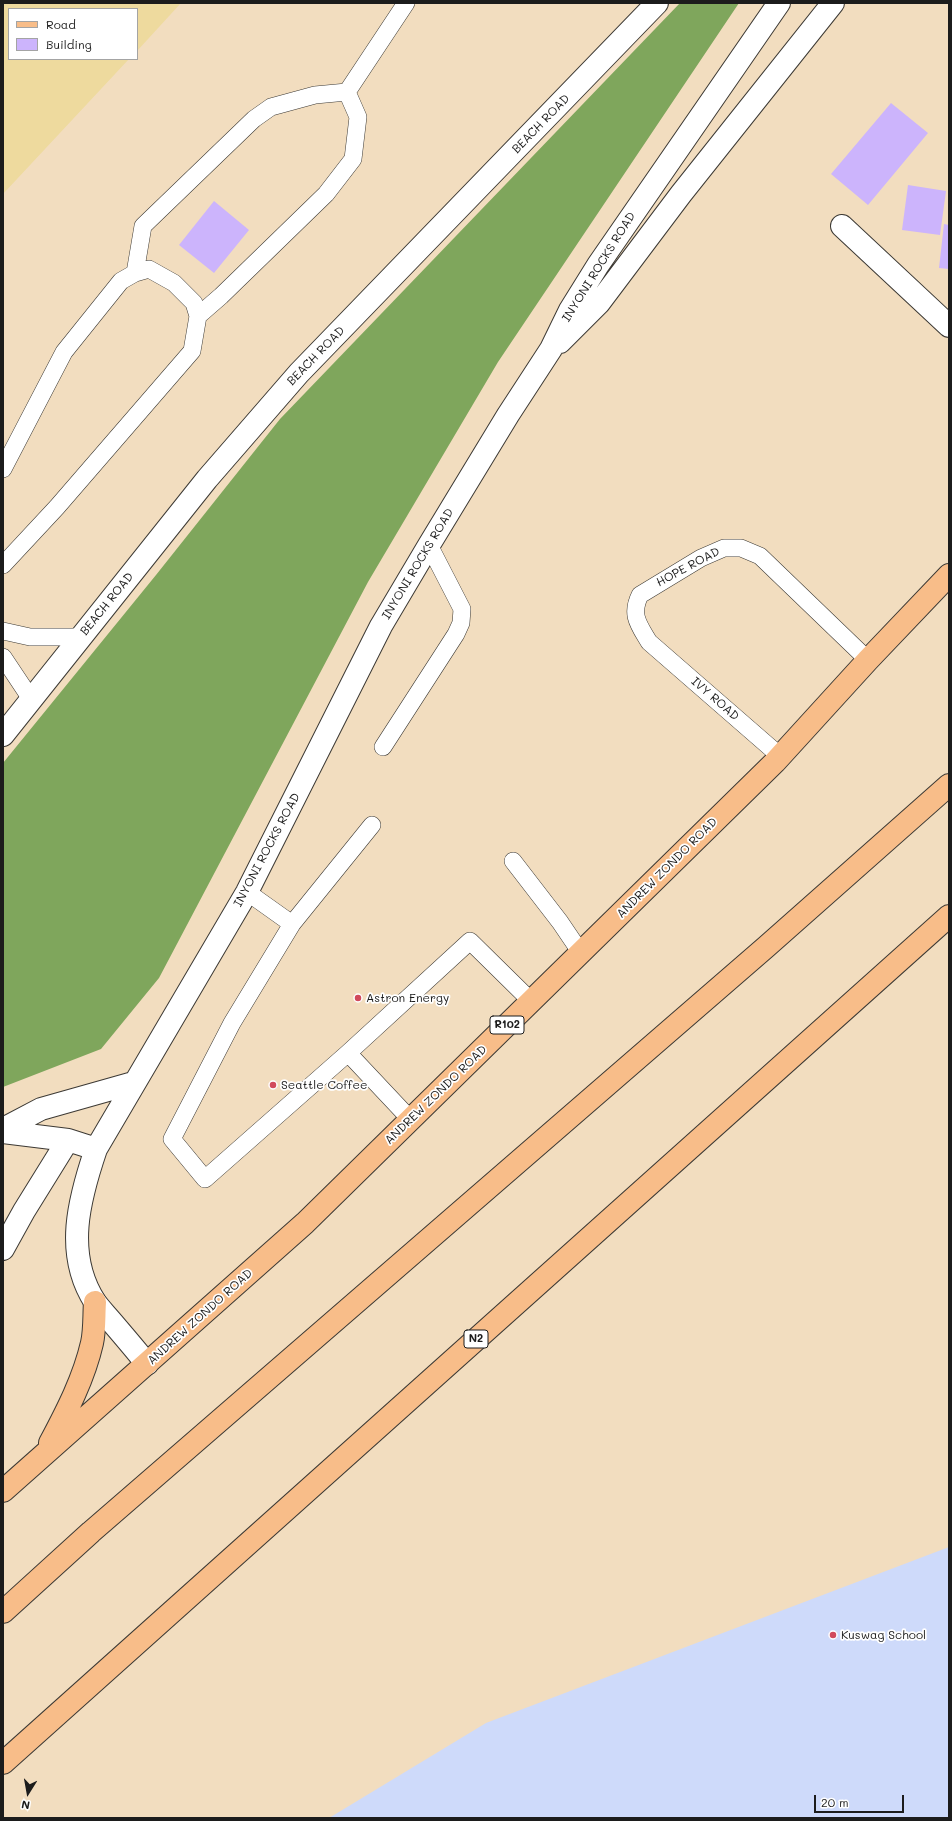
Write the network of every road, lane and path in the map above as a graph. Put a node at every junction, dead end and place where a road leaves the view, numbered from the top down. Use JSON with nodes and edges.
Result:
{"nodes":[{"id":1,"x":406,"y":3,"type":"edge"},
{"id":2,"x":657,"y":3,"type":"edge"},
{"id":3,"x":779,"y":3,"type":"edge"},
{"id":4,"x":833,"y":3,"type":"edge"},
{"id":5,"x":347,"y":92,"type":"junction"},
{"id":6,"x":842,"y":226,"type":"dead end"},
{"id":7,"x":135,"y":273,"type":"junction"},
{"id":8,"x":198,"y":316,"type":"junction"},
{"id":9,"x":949,"y":326,"type":"edge"},
{"id":10,"x":551,"y":349,"type":"junction"},
{"id":11,"x":3,"y":469,"type":"edge"},
{"id":12,"x":429,"y":545,"type":"junction"},
{"id":13,"x":3,"y":565,"type":"edge"},
{"id":14,"x":949,"y":575,"type":"edge"},
{"id":15,"x":3,"y":631,"type":"edge"},
{"id":16,"x":80,"y":637,"type":"junction"},
{"id":17,"x":649,"y":642,"type":"joint"},
{"id":18,"x":3,"y":657,"type":"edge"},
{"id":19,"x":868,"y":660,"type":"junction"},
{"id":20,"x":31,"y":699,"type":"junction"},
{"id":21,"x":3,"y":735,"type":"edge"},
{"id":22,"x":383,"y":747,"type":"dead end"},
{"id":23,"x":780,"y":756,"type":"junction"},
{"id":24,"x":949,"y":785,"type":"edge"},
{"id":25,"x":372,"y":826,"type":"dead end"},
{"id":26,"x":513,"y":861,"type":"dead end"},
{"id":27,"x":247,"y":892,"type":"junction"},
{"id":28,"x":949,"y":916,"type":"edge"},
{"id":29,"x":292,"y":924,"type":"junction"},
{"id":30,"x":581,"y":953,"type":"junction"},
{"id":31,"x":531,"y":1002,"type":"junction"},
{"id":32,"x":348,"y":1053,"type":"junction"},
{"id":33,"x":133,"y":1083,"type":"junction"},
{"id":34,"x":411,"y":1120,"type":"junction"},
{"id":35,"x":3,"y":1131,"type":"edge"},
{"id":36,"x":68,"y":1140,"type":"junction"},
{"id":37,"x":96,"y":1149,"type":"junction"},
{"id":38,"x":3,"y":1249,"type":"edge"},
{"id":39,"x":95,"y":1302,"type":"junction"},
{"id":40,"x":147,"y":1364,"type":"junction"},
{"id":41,"x":44,"y":1455,"type":"junction"},
{"id":42,"x":3,"y":1491,"type":"edge"},
{"id":43,"x":3,"y":1612,"type":"edge"},
{"id":44,"x":3,"y":1763,"type":"edge"}],
"edges":[{"from":1,"to":5,"type":"lane"},
{"from":2,"to":16,"type":"street","name":"BEACH ROAD"},
{"from":3,"to":10,"type":"street","name":"INYONI ROCKS ROAD"},
{"from":4,"to":10,"type":"street"},
{"from":5,"to":7,"type":"lane"},
{"from":5,"to":8,"type":"lane"},
{"from":6,"to":9,"type":"street"},
{"from":7,"to":8,"type":"lane"},
{"from":7,"to":11,"type":"lane"},
{"from":8,"to":13,"type":"lane"},
{"from":10,"to":12,"type":"street","name":"INYONI ROCKS ROAD"},
{"from":12,"to":22,"type":"lane"},
{"from":12,"to":27,"type":"street","name":"INYONI ROCKS ROAD"},
{"from":14,"to":19,"type":"main road","name":"ANDREW ZONDO ROAD","number":"R102"},
{"from":15,"to":16,"type":"lane"},
{"from":16,"to":20,"type":"street","name":"BEACH ROAD"},
{"from":17,"to":19,"type":"lane","name":"HOPE ROAD"},
{"from":17,"to":23,"type":"lane","name":"IVY ROAD"},
{"from":18,"to":20,"type":"lane"},
{"from":19,"to":23,"type":"main road","name":"ANDREW ZONDO ROAD","number":"R102"},
{"from":20,"to":21,"type":"street","name":"BEACH ROAD"},
{"from":23,"to":30,"type":"main road","name":"ANDREW ZONDO ROAD","number":"R102"},
{"from":24,"to":43,"type":"main road"},
{"from":25,"to":29,"type":"lane"},
{"from":26,"to":30,"type":"lane"},
{"from":27,"to":29,"type":"lane"},
{"from":27,"to":33,"type":"street","name":"INYONI ROCKS ROAD"},
{"from":28,"to":44,"type":"main road","number":"N2"},
{"from":29,"to":32,"type":"lane"},
{"from":30,"to":31,"type":"main road","name":"ANDREW ZONDO ROAD","number":"R102"},
{"from":31,"to":32,"type":"lane"},
{"from":31,"to":34,"type":"main road","name":"ANDREW ZONDO ROAD","number":"R102"},
{"from":32,"to":34,"type":"lane"},
{"from":33,"to":35,"type":"street"},
{"from":33,"to":37,"type":"street","name":"INYONI ROCKS ROAD"},
{"from":34,"to":40,"type":"main road","name":"ANDREW ZONDO ROAD","number":"R102"},
{"from":35,"to":36,"type":"street"},
{"from":36,"to":37,"type":"street"},
{"from":36,"to":38,"type":"street"},
{"from":37,"to":39,"type":"street","name":"INYONI ROCKS ROAD"},
{"from":39,"to":40,"type":"street","name":"INYONI ROCKS ROAD"},
{"from":39,"to":41,"type":"main road"},
{"from":40,"to":41,"type":"main road","name":"ANDREW ZONDO ROAD","number":"R102"},
{"from":41,"to":42,"type":"main road","name":"ANDREW ZONDO ROAD","number":"R102"}]}
